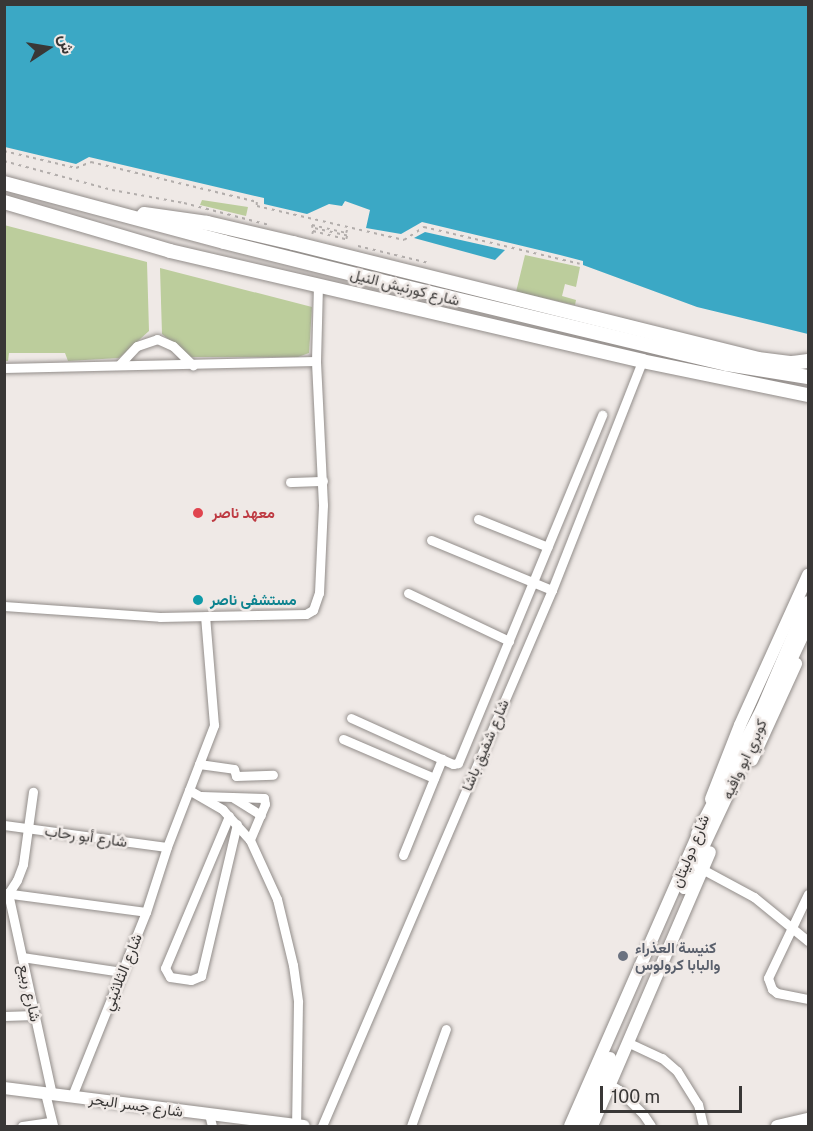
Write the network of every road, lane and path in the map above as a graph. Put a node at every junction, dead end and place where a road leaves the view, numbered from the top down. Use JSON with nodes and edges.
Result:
{"nodes":[{"id":1,"x":4,"y":151,"type":"edge"},
{"id":2,"x":4,"y":183,"type":"edge"},
{"id":3,"x":4,"y":202,"type":"edge"},
{"id":4,"x":107,"y":210,"type":"junction"},
{"id":5,"x":348,"y":228,"type":"junction"},
{"id":6,"x":177,"y":230,"type":"junction"},
{"id":7,"x":312,"y":235,"type":"dead end"},
{"id":8,"x":224,"y":242,"type":"junction"},
{"id":9,"x":170,"y":251,"type":"junction"},
{"id":10,"x":217,"y":262,"type":"junction"},
{"id":11,"x":580,"y":264,"type":"dead end"},
{"id":12,"x":318,"y":286,"type":"junction"},
{"id":13,"x":316,"y":361,"type":"junction"},
{"id":14,"x":808,"y":361,"type":"edge"},
{"id":15,"x":642,"y":362,"type":"junction"},
{"id":16,"x":119,"y":365,"type":"junction"},
{"id":17,"x":193,"y":365,"type":"junction"},
{"id":18,"x":4,"y":368,"type":"edge"},
{"id":19,"x":808,"y":378,"type":"edge"},
{"id":20,"x":808,"y":395,"type":"edge"},
{"id":21,"x":602,"y":416,"type":"dead end"},
{"id":22,"x":323,"y":481,"type":"junction"},
{"id":23,"x":290,"y":482,"type":"dead end"},
{"id":24,"x":478,"y":519,"type":"dead end"},
{"id":25,"x":431,"y":540,"type":"dead end"},
{"id":26,"x":548,"y":547,"type":"junction"},
{"id":27,"x":808,"y":575,"type":"edge"},
{"id":28,"x":533,"y":583,"type":"junction"},
{"id":29,"x":552,"y":590,"type":"junction"},
{"id":30,"x":408,"y":593,"type":"dead end"},
{"id":31,"x":808,"y":603,"type":"edge"},
{"id":32,"x":4,"y":606,"type":"edge"},
{"id":33,"x":205,"y":616,"type":"junction"},
{"id":34,"x":808,"y":624,"type":"edge"},
{"id":35,"x":808,"y":638,"type":"edge"},
{"id":36,"x":509,"y":640,"type":"junction"},
{"id":37,"x":351,"y":718,"type":"dead end"},
{"id":38,"x":343,"y":739,"type":"dead end"},
{"id":39,"x":442,"y":759,"type":"junction"},
{"id":40,"x":199,"y":764,"type":"junction"},
{"id":41,"x":273,"y":775,"type":"dead end"},
{"id":42,"x":434,"y":778,"type":"junction"},
{"id":43,"x":189,"y":790,"type":"junction"},
{"id":44,"x":33,"y":792,"type":"dead end"},
{"id":45,"x":201,"y":796,"type":"junction"},
{"id":46,"x":232,"y":796,"type":"junction"},
{"id":47,"x":246,"y":805,"type":"junction"},
{"id":48,"x":261,"y":815,"type":"junction"},
{"id":49,"x":233,"y":820,"type":"junction"},
{"id":50,"x":4,"y":825,"type":"edge"},
{"id":51,"x":28,"y":828,"type":"junction"},
{"id":52,"x":698,"y":834,"type":"junction"},
{"id":53,"x":250,"y":840,"type":"junction"},
{"id":54,"x":167,"y":847,"type":"junction"},
{"id":55,"x":403,"y":855,"type":"dead end"},
{"id":56,"x":702,"y":869,"type":"junction"},
{"id":57,"x":808,"y":894,"type":"edge"},
{"id":58,"x":6,"y":895,"type":"edge"},
{"id":59,"x":146,"y":912,"type":"junction"},
{"id":60,"x":793,"y":926,"type":"junction"},
{"id":61,"x":808,"y":941,"type":"edge"},
{"id":62,"x":22,"y":957,"type":"junction"},
{"id":63,"x":122,"y":972,"type":"junction"},
{"id":64,"x":808,"y":999,"type":"edge"},
{"id":65,"x":35,"y":1015,"type":"junction"},
{"id":66,"x":4,"y":1016,"type":"edge"},
{"id":67,"x":446,"y":1029,"type":"dead end"},
{"id":68,"x":627,"y":1042,"type":"junction"},
{"id":69,"x":609,"y":1084,"type":"junction"},
{"id":70,"x":4,"y":1088,"type":"edge"},
{"id":71,"x":49,"y":1094,"type":"junction"},
{"id":72,"x":72,"y":1096,"type":"junction"},
{"id":73,"x":575,"y":1114,"type":"junction"},
{"id":74,"x":808,"y":1119,"type":"edge"},
{"id":75,"x":210,"y":1120,"type":"edge"},
{"id":76,"x":52,"y":1124,"type":"edge"},
{"id":77,"x":22,"y":1126,"type":"edge"},
{"id":78,"x":300,"y":1126,"type":"edge"},
{"id":79,"x":322,"y":1126,"type":"edge"},
{"id":80,"x":411,"y":1126,"type":"edge"},
{"id":81,"x":562,"y":1126,"type":"edge"},
{"id":82,"x":570,"y":1126,"type":"edge"},
{"id":83,"x":581,"y":1126,"type":"edge"},
{"id":84,"x":592,"y":1126,"type":"edge"},
{"id":85,"x":651,"y":1126,"type":"edge"},
{"id":86,"x":703,"y":1126,"type":"edge"},
{"id":87,"x":779,"y":1126,"type":"edge"}],
"edges":[{"from":1,"to":5,"type":"path"},
{"from":2,"to":4,"type":"highway","name":"شارع كورنيش النيل"},
{"from":3,"to":9,"type":"highway","name":"شارع كورنيش النيل"},
{"from":4,"to":6,"type":"highway","name":"شارع كورنيش النيل"},
{"from":4,"to":14,"type":"highway"},
{"from":5,"to":7,"type":"path"},
{"from":5,"to":11,"type":"path"},
{"from":6,"to":8,"type":"highway","name":"شارع كورنيش النيل"},
{"from":6,"to":9,"type":"highway"},
{"from":8,"to":10,"type":"highway"},
{"from":8,"to":19,"type":"highway","name":"شارع كورنيش النيل"},
{"from":9,"to":10,"type":"highway","name":"شارع كورنيش النيل"},
{"from":10,"to":12,"type":"highway","name":"شارع كورنيش النيل"},
{"from":12,"to":13,"type":"street"},
{"from":12,"to":15,"type":"highway","name":"شارع كورنيش النيل"},
{"from":13,"to":17,"type":"street"},
{"from":13,"to":22,"type":"street"},
{"from":15,"to":20,"type":"highway","name":"شارع كورنيش النيل"},
{"from":15,"to":29,"type":"street","name":"شارع شفيق باشا"},
{"from":16,"to":17,"type":"street"},
{"from":16,"to":17,"type":"street"},
{"from":16,"to":18,"type":"street"},
{"from":21,"to":26,"type":"street"},
{"from":22,"to":23,"type":"street"},
{"from":22,"to":33,"type":"street"},
{"from":24,"to":26,"type":"street"},
{"from":25,"to":28,"type":"street"},
{"from":26,"to":28,"type":"street"},
{"from":27,"to":52,"type":"main road","name":"شارع دوليتان"},
{"from":28,"to":29,"type":"street"},
{"from":28,"to":36,"type":"street"},
{"from":29,"to":79,"type":"street","name":"شارع شفيق باشا"},
{"from":30,"to":36,"type":"street"},
{"from":31,"to":52,"type":"highway"},
{"from":32,"to":33,"type":"street"},
{"from":33,"to":40,"type":"street","name":"شارع الثلاثيني"},
{"from":34,"to":83,"type":"main road","name":"كوبري ابو وافيه"},
{"from":35,"to":56,"type":"main road","name":"شارع دوليتان"},
{"from":36,"to":39,"type":"street"},
{"from":37,"to":39,"type":"street"},
{"from":38,"to":42,"type":"street"},
{"from":39,"to":42,"type":"street"},
{"from":40,"to":41,"type":"street"},
{"from":40,"to":43,"type":"street","name":"شارع الثلاثيني"},
{"from":42,"to":55,"type":"street"},
{"from":43,"to":45,"type":"street"},
{"from":43,"to":54,"type":"street","name":"شارع الثلاثيني"},
{"from":44,"to":51,"type":"street"},
{"from":45,"to":46,"type":"street"},
{"from":45,"to":49,"type":"street"},
{"from":46,"to":47,"type":"street"},
{"from":46,"to":48,"type":"street"},
{"from":47,"to":48,"type":"street"},
{"from":47,"to":49,"type":"street"},
{"from":48,"to":53,"type":"street"},
{"from":49,"to":49,"type":"street"},
{"from":49,"to":53,"type":"street"},
{"from":50,"to":51,"type":"street","name":"شارع أبو رحاب"},
{"from":51,"to":54,"type":"street","name":"شارع أبو رحاب"},
{"from":51,"to":58,"type":"street"},
{"from":52,"to":73,"type":"main road","name":"شارع دوليتان"},
{"from":53,"to":78,"type":"street"},
{"from":54,"to":59,"type":"street","name":"شارع الثلاثيني"},
{"from":56,"to":60,"type":"street"},
{"from":56,"to":68,"type":"main road","name":"شارع دوليتان"},
{"from":57,"to":60,"type":"street"},
{"from":58,"to":59,"type":"street"},
{"from":58,"to":62,"type":"street","name":"شارع ربيع"},
{"from":59,"to":63,"type":"street","name":"شارع الثلاثيني"},
{"from":60,"to":61,"type":"street"},
{"from":60,"to":64,"type":"street"},
{"from":62,"to":63,"type":"street"},
{"from":62,"to":65,"type":"street","name":"شارع ربيع"},
{"from":63,"to":72,"type":"street","name":"شارع الثلاثيني"},
{"from":65,"to":66,"type":"street"},
{"from":65,"to":71,"type":"street","name":"شارع ربيع"},
{"from":67,"to":80,"type":"street"},
{"from":68,"to":69,"type":"main road","name":"شارع دوليتان"},
{"from":68,"to":86,"type":"street"},
{"from":69,"to":84,"type":"main road","name":"شارع دوليتان"},
{"from":69,"to":85,"type":"street"},
{"from":70,"to":71,"type":"main road","name":"شارع جسر البحر"},
{"from":71,"to":72,"type":"main road","name":"شارع جسر البحر"},
{"from":71,"to":76,"type":"street","name":"شارع ربيع"},
{"from":72,"to":75,"type":"main road","name":"شارع جسر البحر"},
{"from":73,"to":81,"type":"main road"},
{"from":73,"to":82,"type":"main road","name":"شارع دوليتان"},
{"from":74,"to":87,"type":"main road"},
{"from":75,"to":78,"type":"main road","name":"شارع جسر البحر"},
{"from":76,"to":77,"type":"street"}]}
